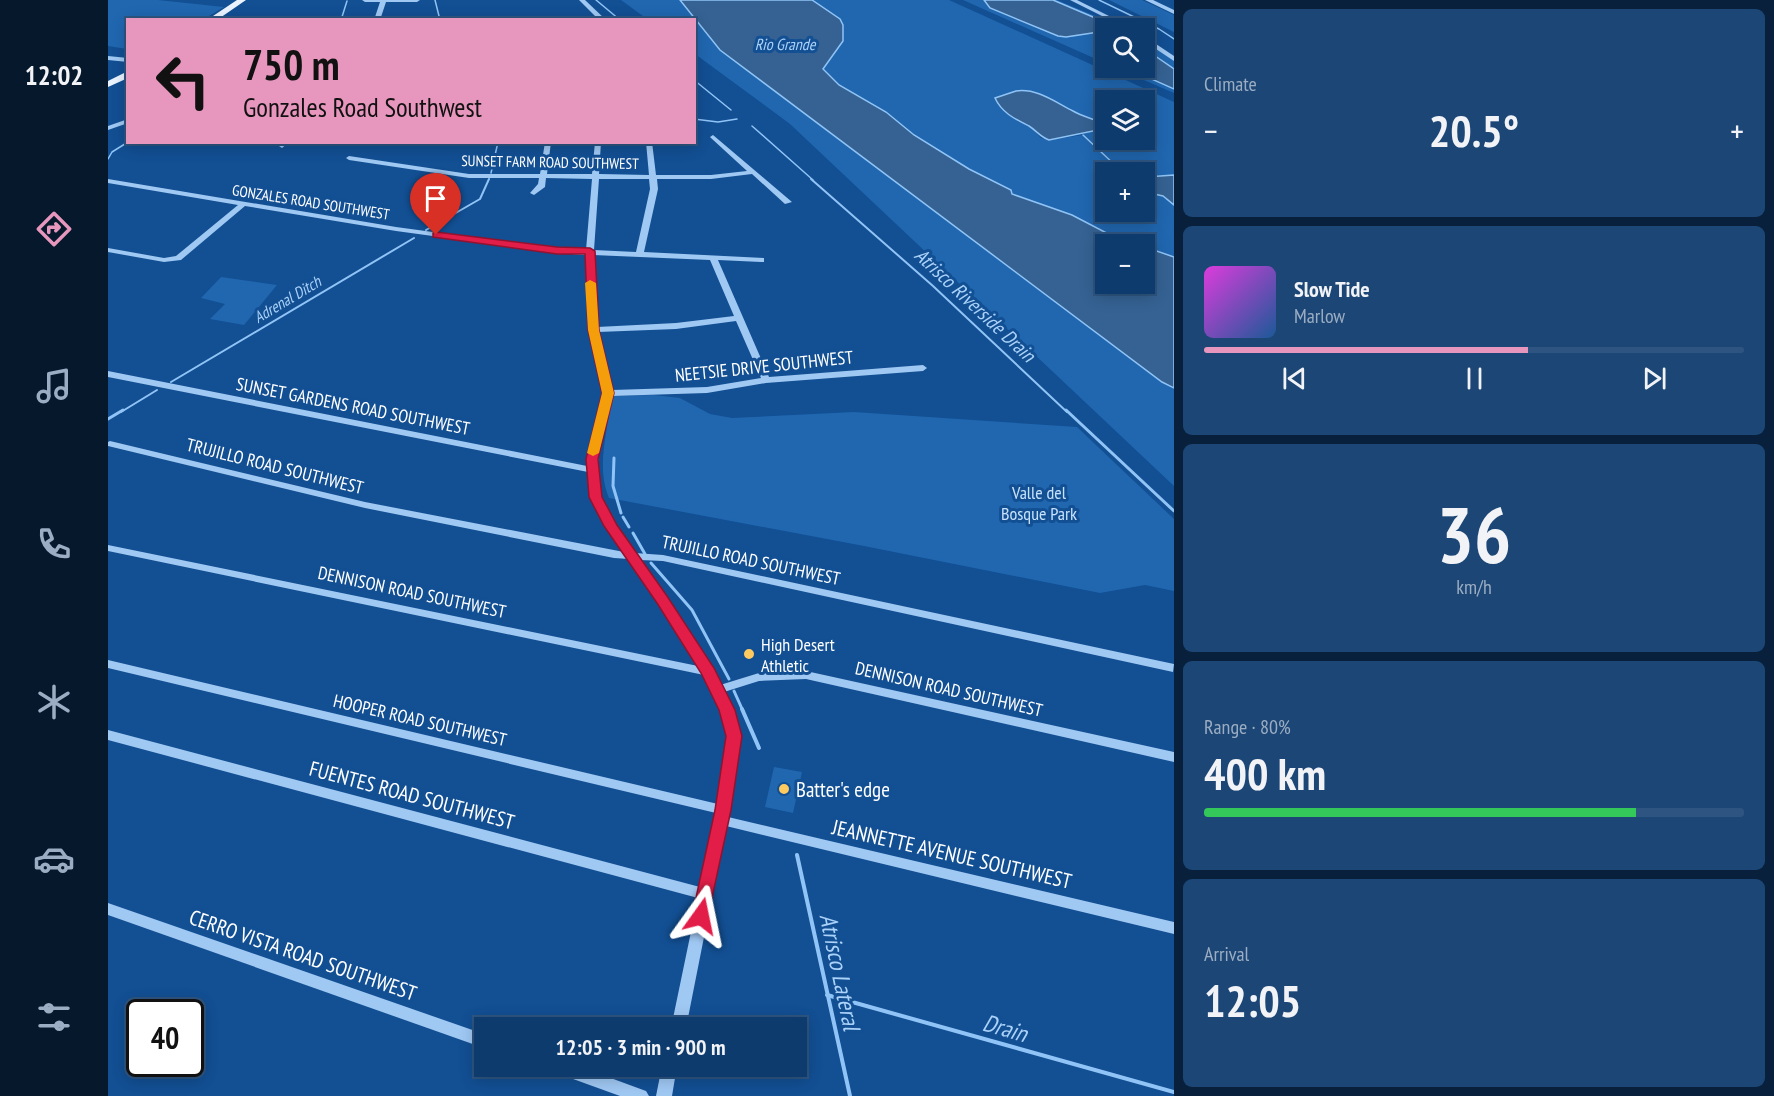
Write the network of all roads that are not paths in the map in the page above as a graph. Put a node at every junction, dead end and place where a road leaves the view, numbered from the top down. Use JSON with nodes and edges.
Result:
{"nodes":[{"id":1,"x":242,"y":0,"type":"edge"},
{"id":2,"x":365,"y":0,"type":"edge"},
{"id":3,"x":417,"y":0,"type":"edge"},
{"id":4,"x":582,"y":0,"type":"edge"},
{"id":5,"x":1073,"y":0,"type":"edge"},
{"id":6,"x":1148,"y":0,"type":"edge"},
{"id":7,"x":383,"y":1,"type":"edge"},
{"id":8,"x":1174,"y":12,"type":"edge"},
{"id":9,"x":214,"y":18,"type":"edge"},
{"id":10,"x":378,"y":18,"type":"edge"},
{"id":11,"x":601,"y":18,"type":"edge"},
{"id":12,"x":1110,"y":18,"type":"edge"},
{"id":13,"x":1155,"y":45,"type":"edge"},
{"id":14,"x":108,"y":58,"type":"edge"},
{"id":15,"x":1174,"y":58,"type":"edge"},
{"id":16,"x":126,"y":60,"type":"edge"},
{"id":17,"x":126,"y":75,"type":"edge"},
{"id":18,"x":108,"y":84,"type":"edge"},
{"id":19,"x":126,"y":122,"type":"edge"},
{"id":20,"x":108,"y":129,"type":"edge"},
{"id":21,"x":713,"y":137,"type":"dead end"},
{"id":22,"x":548,"y":144,"type":"edge"},
{"id":23,"x":598,"y":144,"type":"edge"},
{"id":24,"x":650,"y":144,"type":"edge"},
{"id":25,"x":349,"y":158,"type":"dead end"},
{"id":26,"x":753,"y":172,"type":"junction"},
{"id":27,"x":543,"y":176,"type":"junction"},
{"id":28,"x":596,"y":176,"type":"junction"},
{"id":29,"x":653,"y":177,"type":"junction"},
{"id":30,"x":108,"y":181,"type":"edge"},
{"id":31,"x":534,"y":193,"type":"dead end"},
{"id":32,"x":788,"y":202,"type":"dead end"},
{"id":33,"x":242,"y":205,"type":"junction"},
{"id":34,"x":108,"y":250,"type":"edge"},
{"id":35,"x":590,"y":251,"type":"junction"},
{"id":36,"x":640,"y":254,"type":"junction"},
{"id":37,"x":713,"y":258,"type":"junction"},
{"id":38,"x":761,"y":260,"type":"dead end"},
{"id":39,"x":738,"y":318,"type":"junction"},
{"id":40,"x":593,"y":330,"type":"junction"},
{"id":41,"x":922,"y":368,"type":"dead end"},
{"id":42,"x":108,"y":374,"type":"edge"},
{"id":43,"x":766,"y":380,"type":"junction"},
{"id":44,"x":608,"y":393,"type":"junction"},
{"id":45,"x":110,"y":444,"type":"dead end"},
{"id":46,"x":591,"y":470,"type":"junction"},
{"id":47,"x":108,"y":548,"type":"edge"},
{"id":48,"x":633,"y":556,"type":"junction"},
{"id":49,"x":108,"y":664,"type":"edge"},
{"id":50,"x":1173,"y":668,"type":"edge"},
{"id":51,"x":708,"y":672,"type":"junction"},
{"id":52,"x":716,"y":690,"type":"junction"},
{"id":53,"x":108,"y":735,"type":"edge"},
{"id":54,"x":1174,"y":757,"type":"edge"},
{"id":55,"x":722,"y":815,"type":"junction"},
{"id":56,"x":706,"y":894,"type":"junction"},
{"id":57,"x":108,"y":909,"type":"edge"},
{"id":58,"x":1174,"y":928,"type":"edge"},
{"id":59,"x":680,"y":1017,"type":"edge"},
{"id":60,"x":474,"y":1037,"type":"edge"},
{"id":61,"x":587,"y":1077,"type":"edge"},
{"id":62,"x":668,"y":1077,"type":"edge"},
{"id":63,"x":640,"y":1096,"type":"edge"},
{"id":64,"x":664,"y":1096,"type":"edge"}],
"edges":[{"from":1,"to":9,"type":"main road"},
{"from":2,"to":7,"type":"street"},
{"from":3,"to":7,"type":"street"},
{"from":4,"to":11,"type":"street"},
{"from":5,"to":12,"type":"street"},
{"from":6,"to":8,"type":"street"},
{"from":7,"to":10,"type":"street"},
{"from":13,"to":15,"type":"street"},
{"from":14,"to":16,"type":"street"},
{"from":17,"to":18,"type":"main road"},
{"from":19,"to":20,"type":"street"},
{"from":21,"to":26,"type":"street"},
{"from":22,"to":27,"type":"street"},
{"from":23,"to":28,"type":"street"},
{"from":24,"to":29,"type":"street"},
{"from":25,"to":27,"type":"street","name":"SUNSET FARM ROAD SOUTHWEST"},
{"from":26,"to":29,"type":"street","name":"SUNSET FARM ROAD SOUTHWEST"},
{"from":26,"to":32,"type":"street"},
{"from":27,"to":28,"type":"street","name":"SUNSET FARM ROAD SOUTHWEST"},
{"from":27,"to":31,"type":"street"},
{"from":28,"to":29,"type":"street","name":"SUNSET FARM ROAD SOUTHWEST"},
{"from":28,"to":35,"type":"street"},
{"from":29,"to":36,"type":"street"},
{"from":30,"to":33,"type":"street","name":"GONZALES ROAD SOUTHWEST"},
{"from":33,"to":34,"type":"street"},
{"from":33,"to":35,"type":"street","name":"GONZALES ROAD SOUTHWEST"},
{"from":35,"to":36,"type":"street","name":"GONZALES ROAD SOUTHWEST"},
{"from":35,"to":40,"type":"street"},
{"from":36,"to":37,"type":"street","name":"GONZALES ROAD SOUTHWEST"},
{"from":37,"to":38,"type":"street","name":"GONZALES ROAD SOUTHWEST"},
{"from":37,"to":39,"type":"street"},
{"from":39,"to":40,"type":"street"},
{"from":39,"to":43,"type":"street"},
{"from":40,"to":44,"type":"street"},
{"from":41,"to":43,"type":"street","name":"NEETSIE DRIVE SOUTHWEST"},
{"from":42,"to":46,"type":"street","name":"SUNSET GARDENS ROAD SOUTHWEST"},
{"from":43,"to":44,"type":"street","name":"NEETSIE DRIVE SOUTHWEST"},
{"from":44,"to":46,"type":"street"},
{"from":45,"to":48,"type":"street","name":"TRUJILLO ROAD SOUTHWEST"},
{"from":46,"to":48,"type":"street"},
{"from":47,"to":51,"type":"street","name":"DENNISON ROAD SOUTHWEST"},
{"from":48,"to":50,"type":"street","name":"TRUJILLO ROAD SOUTHWEST"},
{"from":48,"to":51,"type":"street"},
{"from":49,"to":55,"type":"street","name":"HOOPER ROAD SOUTHWEST"},
{"from":51,"to":52,"type":"street"},
{"from":52,"to":54,"type":"street","name":"DENNISON ROAD SOUTHWEST"},
{"from":52,"to":55,"type":"street"},
{"from":53,"to":56,"type":"street","name":"FUENTES ROAD SOUTHWEST"},
{"from":55,"to":56,"type":"street"},
{"from":55,"to":58,"type":"street","name":"JEANNETTE AVENUE SOUTHWEST"},
{"from":56,"to":59,"type":"street"},
{"from":57,"to":60,"type":"street","name":"CERRO VISTA ROAD SOUTHWEST"},
{"from":61,"to":63,"type":"street"},
{"from":62,"to":64,"type":"street"}]}
